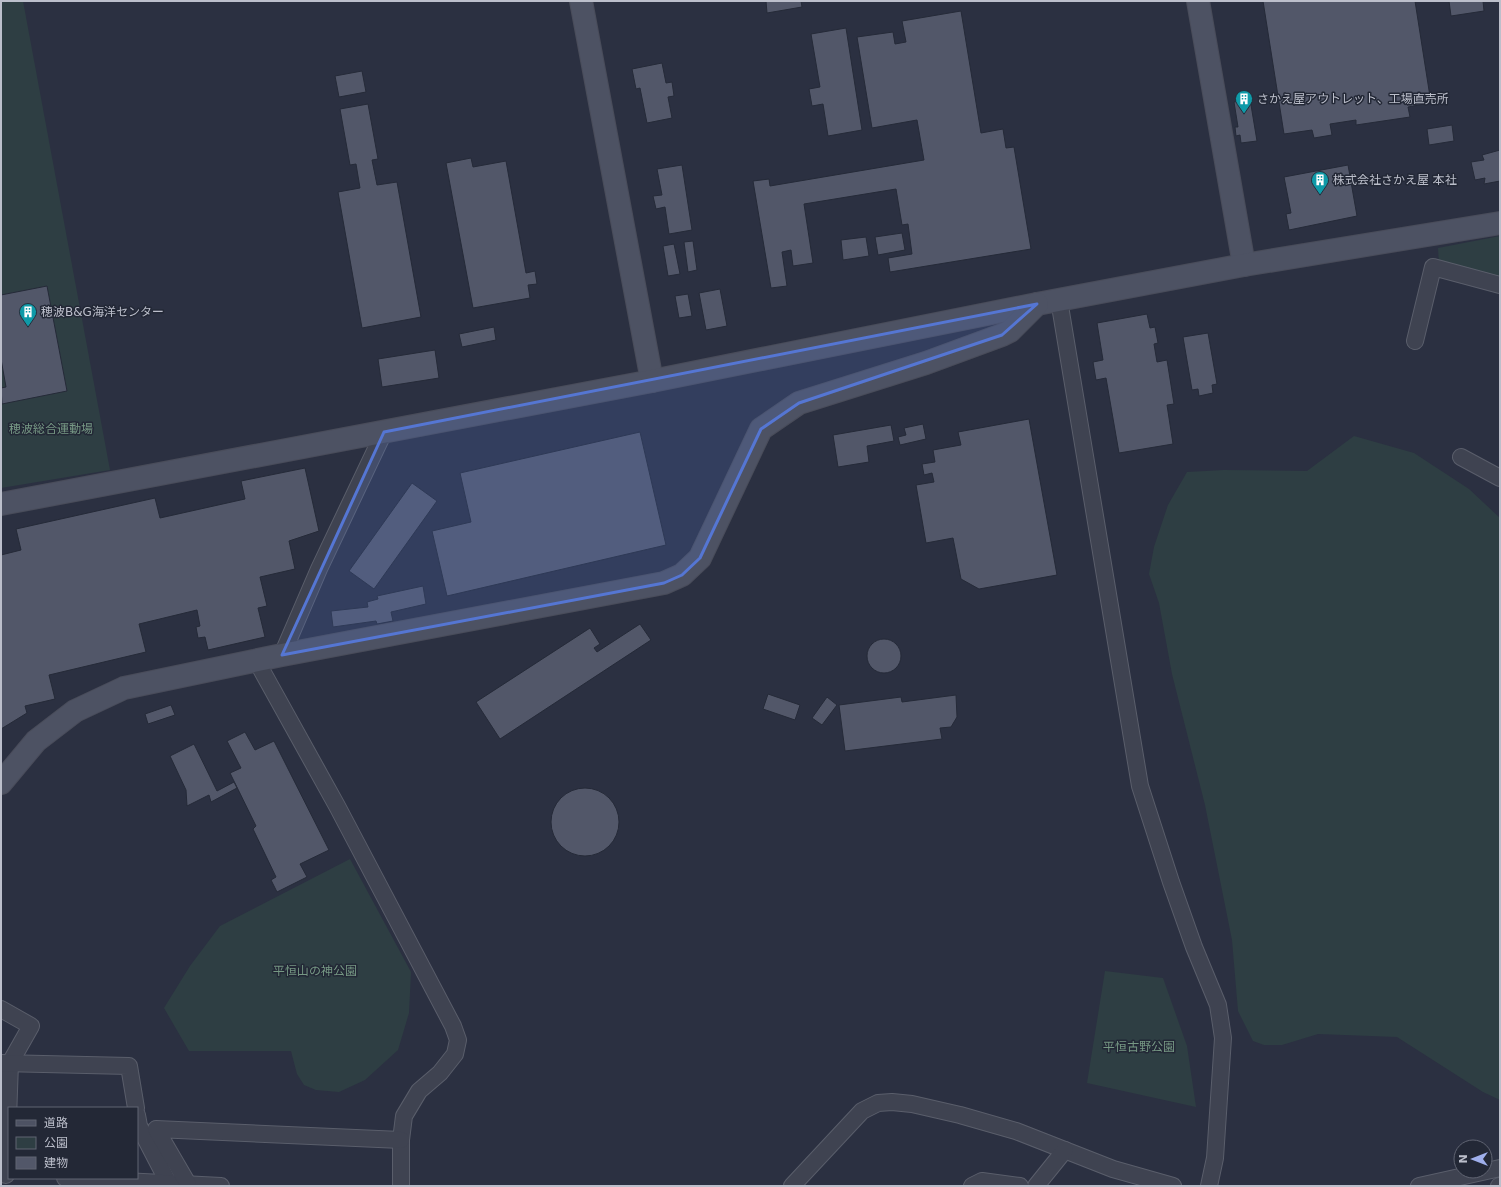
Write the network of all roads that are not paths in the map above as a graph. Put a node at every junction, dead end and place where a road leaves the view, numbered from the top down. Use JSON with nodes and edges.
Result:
{"nodes":[{"id":1,"x":581,"y":1,"type":"edge"},
{"id":2,"x":1198,"y":1,"type":"edge"},
{"id":3,"x":1500,"y":223,"type":"edge"},
{"id":4,"x":1244,"y":265,"type":"junction"},
{"id":5,"x":1500,"y":285,"type":"edge"},
{"id":6,"x":1059,"y":300,"type":"junction"},
{"id":7,"x":1037,"y":304,"type":"junction"},
{"id":8,"x":1415,"y":341,"type":"dead end"},
{"id":9,"x":652,"y":381,"type":"junction"},
{"id":10,"x":384,"y":432,"type":"junction"},
{"id":11,"x":1461,"y":456,"type":"dead end"},
{"id":12,"x":1500,"y":478,"type":"edge"},
{"id":13,"x":1,"y":504,"type":"edge"},
{"id":14,"x":282,"y":655,"type":"junction"},
{"id":15,"x":256,"y":660,"type":"junction"},
{"id":16,"x":1,"y":783,"type":"edge"},
{"id":17,"x":1,"y":1009,"type":"edge"},
{"id":18,"x":5,"y":1063,"type":"edge"},
{"id":19,"x":136,"y":1107,"type":"edge"},
{"id":20,"x":138,"y":1120,"type":"edge"},
{"id":21,"x":401,"y":1140,"type":"junction"},
{"id":22,"x":1065,"y":1150,"type":"junction"},
{"id":23,"x":1500,"y":1168,"type":"edge"},
{"id":24,"x":5,"y":1175,"type":"edge"},
{"id":25,"x":82,"y":1179,"type":"edge"},
{"id":26,"x":169,"y":1184,"type":"junction"},
{"id":27,"x":188,"y":1185,"type":"edge"},
{"id":28,"x":1167,"y":1185,"type":"edge"},
{"id":29,"x":221,"y":1186,"type":"edge"},
{"id":30,"x":401,"y":1186,"type":"edge"},
{"id":31,"x":792,"y":1186,"type":"edge"},
{"id":32,"x":972,"y":1186,"type":"edge"},
{"id":33,"x":1020,"y":1186,"type":"edge"},
{"id":34,"x":1036,"y":1186,"type":"edge"},
{"id":35,"x":1209,"y":1186,"type":"edge"},
{"id":36,"x":1419,"y":1186,"type":"edge"}],
"edges":[{"from":1,"to":9,"type":"street"},
{"from":2,"to":4,"type":"street"},
{"from":3,"to":4,"type":"street"},
{"from":4,"to":6,"type":"street"},
{"from":5,"to":8,"type":"street"},
{"from":6,"to":7,"type":"street"},
{"from":6,"to":35,"type":"street"},
{"from":7,"to":9,"type":"street"},
{"from":7,"to":14,"type":"street"},
{"from":9,"to":10,"type":"street"},
{"from":10,"to":13,"type":"street"},
{"from":10,"to":14,"type":"street"},
{"from":11,"to":12,"type":"street"},
{"from":14,"to":15,"type":"street"},
{"from":15,"to":16,"type":"street"},
{"from":15,"to":21,"type":"street"},
{"from":17,"to":18,"type":"street"},
{"from":18,"to":19,"type":"street"},
{"from":18,"to":24,"type":"street"},
{"from":20,"to":26,"type":"street"},
{"from":21,"to":27,"type":"street"},
{"from":21,"to":30,"type":"street"},
{"from":22,"to":28,"type":"street"},
{"from":22,"to":31,"type":"street"},
{"from":22,"to":34,"type":"street"},
{"from":23,"to":36,"type":"street"},
{"from":25,"to":26,"type":"street"},
{"from":26,"to":27,"type":"street"},
{"from":27,"to":29,"type":"street"},
{"from":32,"to":33,"type":"street"}]}
